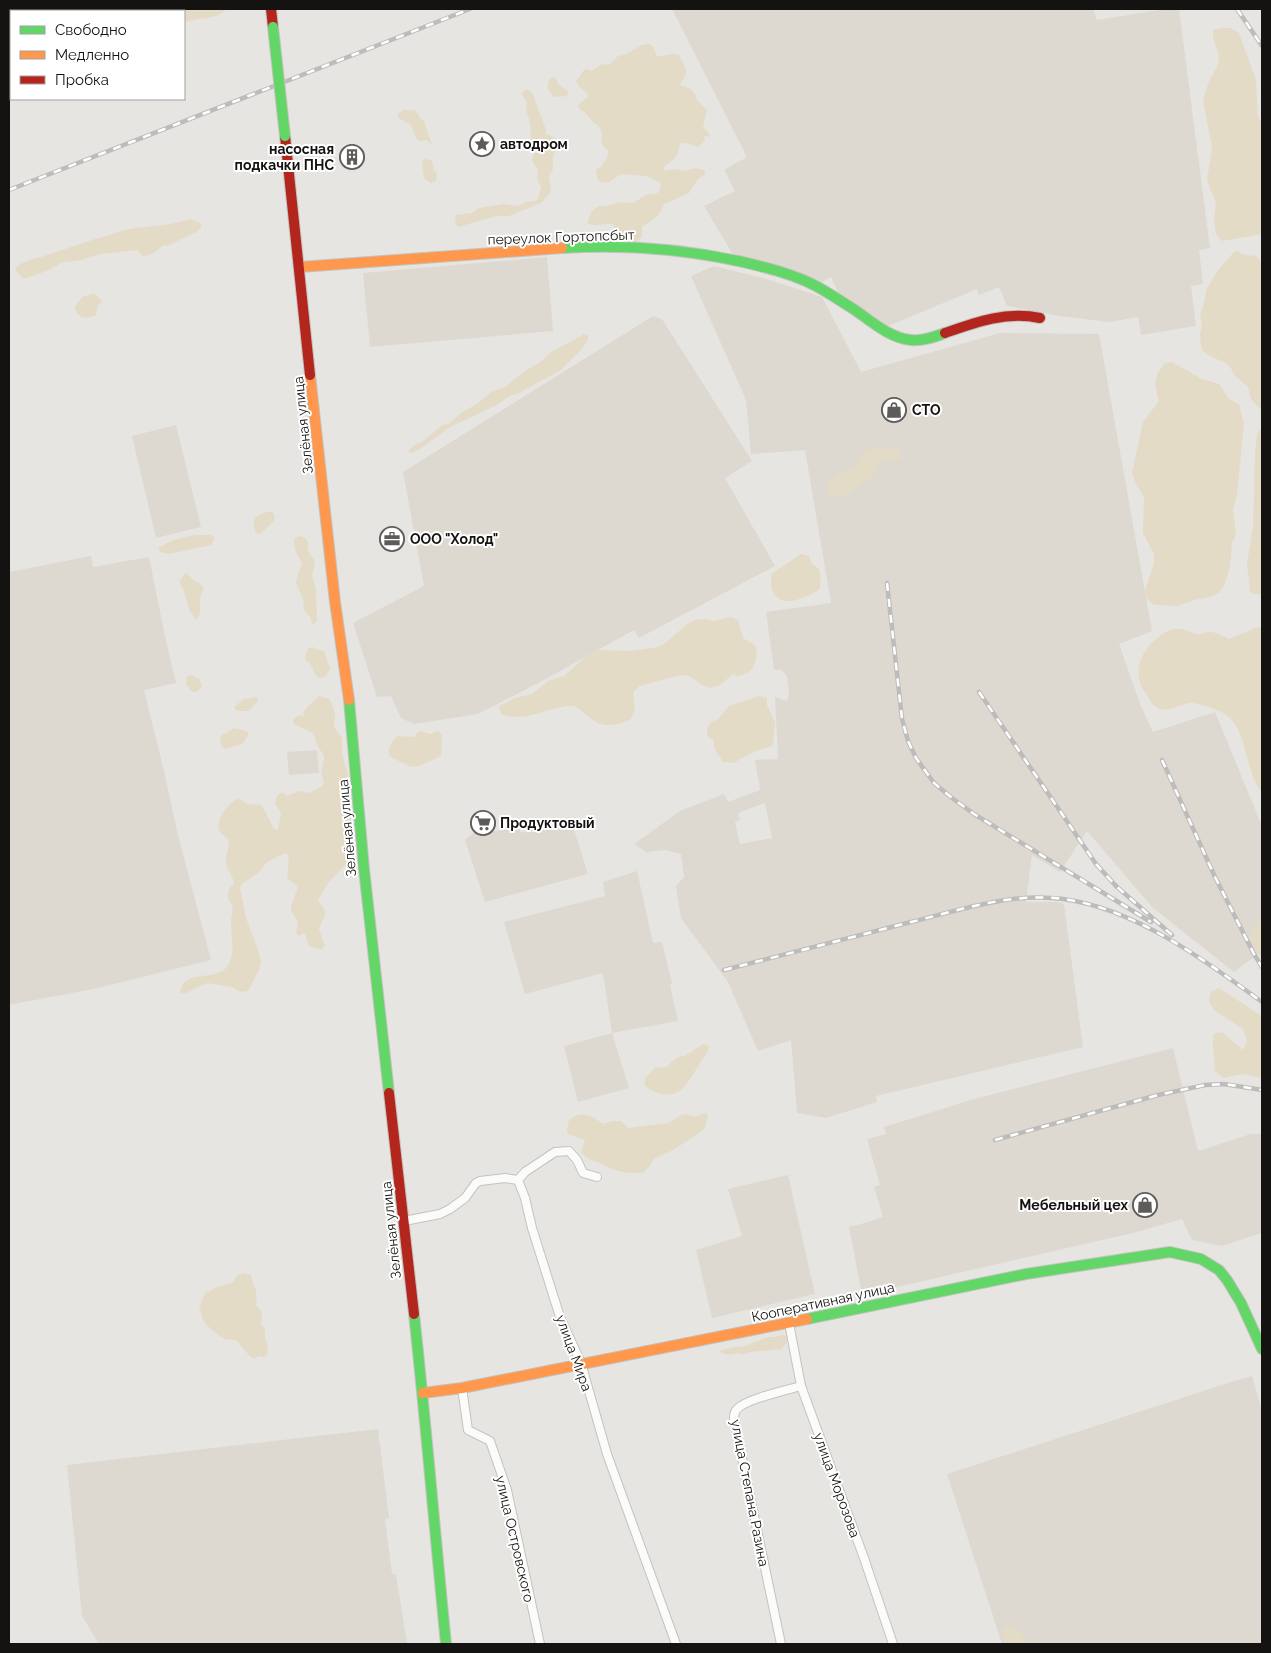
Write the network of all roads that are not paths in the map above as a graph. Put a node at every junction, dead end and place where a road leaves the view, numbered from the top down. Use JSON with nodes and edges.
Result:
{"nodes":[{"id":1,"x":271,"y":9,"type":"edge"},
{"id":2,"x":300,"y":267,"type":"junction"},
{"id":3,"x":1040,"y":318,"type":"dead end"},
{"id":4,"x":597,"y":1177,"type":"dead end"},
{"id":5,"x":518,"y":1180,"type":"junction"},
{"id":6,"x":404,"y":1221,"type":"junction"},
{"id":7,"x":789,"y":1323,"type":"junction"},
{"id":8,"x":1262,"y":1349,"type":"edge"},
{"id":9,"x":581,"y":1363,"type":"junction"},
{"id":10,"x":801,"y":1386,"type":"junction"},
{"id":11,"x":462,"y":1388,"type":"junction"},
{"id":12,"x":423,"y":1393,"type":"junction"},
{"id":13,"x":446,"y":1644,"type":"edge"},
{"id":14,"x":540,"y":1644,"type":"edge"},
{"id":15,"x":676,"y":1644,"type":"edge"},
{"id":16,"x":781,"y":1644,"type":"edge"},
{"id":17,"x":893,"y":1644,"type":"edge"}],
"edges":[{"from":1,"to":2,"type":"street","name":"Зелёная улица","bridge":true},
{"from":2,"to":3,"type":"street","name":"переулок Гортопсбыт"},
{"from":2,"to":6,"type":"street","name":"Зелёная улица"},
{"from":4,"to":5,"type":"street"},
{"from":5,"to":6,"type":"street"},
{"from":5,"to":9,"type":"street","name":"улица Мира"},
{"from":6,"to":12,"type":"street","name":"Зелёная улица"},
{"from":7,"to":8,"type":"street","name":"Кооперативная улица"},
{"from":7,"to":9,"type":"street","name":"Кооперативная улица"},
{"from":7,"to":10,"type":"street","name":"улица Морозова"},
{"from":9,"to":11,"type":"street","name":"Кооперативная улица"},
{"from":9,"to":15,"type":"street","name":"улица Мира"},
{"from":10,"to":16,"type":"street","name":"улица Степана Разина"},
{"from":10,"to":17,"type":"street","name":"улица Морозова"},
{"from":11,"to":12,"type":"street","name":"Кооперативная улица"},
{"from":11,"to":14,"type":"street","name":"улица Островского"},
{"from":12,"to":13,"type":"street","name":"Зелёная улица"}]}
